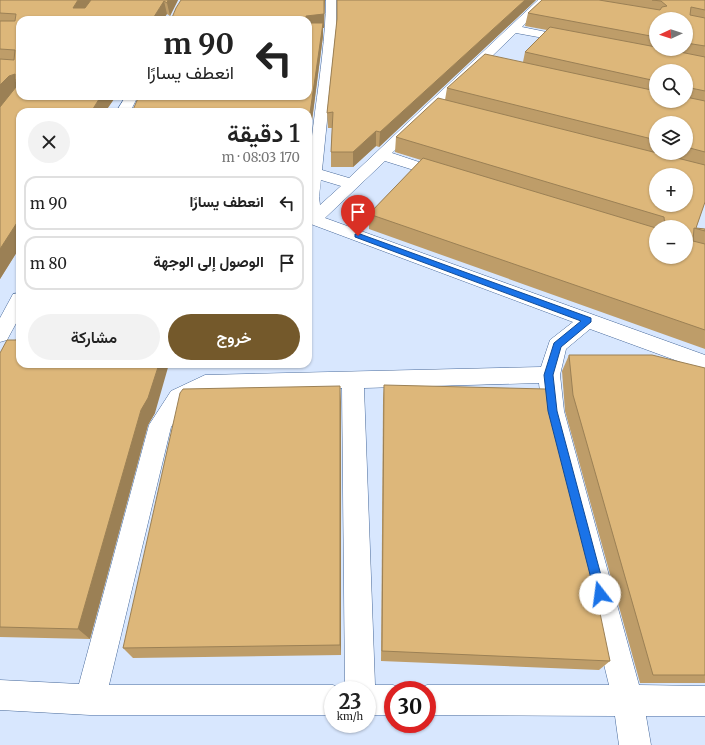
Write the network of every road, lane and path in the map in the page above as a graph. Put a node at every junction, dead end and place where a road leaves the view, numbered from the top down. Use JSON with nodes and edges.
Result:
{"nodes":[{"id":1,"x":331,"y":0,"type":"edge"},
{"id":2,"x":549,"y":0,"type":"edge"},
{"id":3,"x":514,"y":29,"type":"junction"},
{"id":4,"x":583,"y":42,"type":"edge"},
{"id":5,"x":480,"y":62,"type":"junction"},
{"id":6,"x":495,"y":65,"type":"edge"},
{"id":7,"x":433,"y":106,"type":"junction"},
{"id":8,"x":448,"y":110,"type":"edge"},
{"id":9,"x":382,"y":156,"type":"junction"},
{"id":10,"x":314,"y":173,"type":"junction"},
{"id":11,"x":458,"y":179,"type":"edge"},
{"id":12,"x":352,"y":184,"type":"junction"},
{"id":13,"x":312,"y":188,"type":"edge"},
{"id":14,"x":312,"y":204,"type":"edge"},
{"id":15,"x":314,"y":220,"type":"junction"},
{"id":16,"x":16,"y":305,"type":"edge"},
{"id":17,"x":588,"y":320,"type":"junction"},
{"id":18,"x":0,"y":335,"type":"edge"},
{"id":19,"x":705,"y":362,"type":"edge"},
{"id":20,"x":549,"y":375,"type":"junction"},
{"id":21,"x":353,"y":380,"type":"junction"},
{"id":22,"x":360,"y":681,"type":"edge"},
{"id":23,"x":0,"y":695,"type":"edge"},
{"id":24,"x":90,"y":700,"type":"junction"},
{"id":25,"x":324,"y":700,"type":"edge"},
{"id":26,"x":436,"y":700,"type":"edge"},
{"id":27,"x":628,"y":701,"type":"junction"},
{"id":28,"x":705,"y":701,"type":"edge"},
{"id":29,"x":635,"y":745,"type":"edge"}],
"edges":[{"from":1,"to":10,"type":"street"},
{"from":2,"to":3,"type":"street"},
{"from":3,"to":4,"type":"street"},
{"from":3,"to":5,"type":"street"},
{"from":5,"to":6,"type":"street"},
{"from":5,"to":7,"type":"street"},
{"from":7,"to":8,"type":"street"},
{"from":7,"to":9,"type":"street"},
{"from":9,"to":11,"type":"street"},
{"from":9,"to":12,"type":"street"},
{"from":10,"to":12,"type":"street"},
{"from":10,"to":13,"type":"street"},
{"from":12,"to":15,"type":"street"},
{"from":14,"to":15,"type":"street"},
{"from":15,"to":17,"type":"street"},
{"from":16,"to":18,"type":"street"},
{"from":17,"to":19,"type":"street"},
{"from":17,"to":20,"type":"street"},
{"from":20,"to":21,"type":"street"},
{"from":20,"to":27,"type":"street"},
{"from":21,"to":22,"type":"street"},
{"from":21,"to":24,"type":"street"},
{"from":23,"to":24,"type":"street"},
{"from":24,"to":25,"type":"street"},
{"from":26,"to":27,"type":"street"},
{"from":27,"to":28,"type":"street"},
{"from":27,"to":29,"type":"street"}]}
